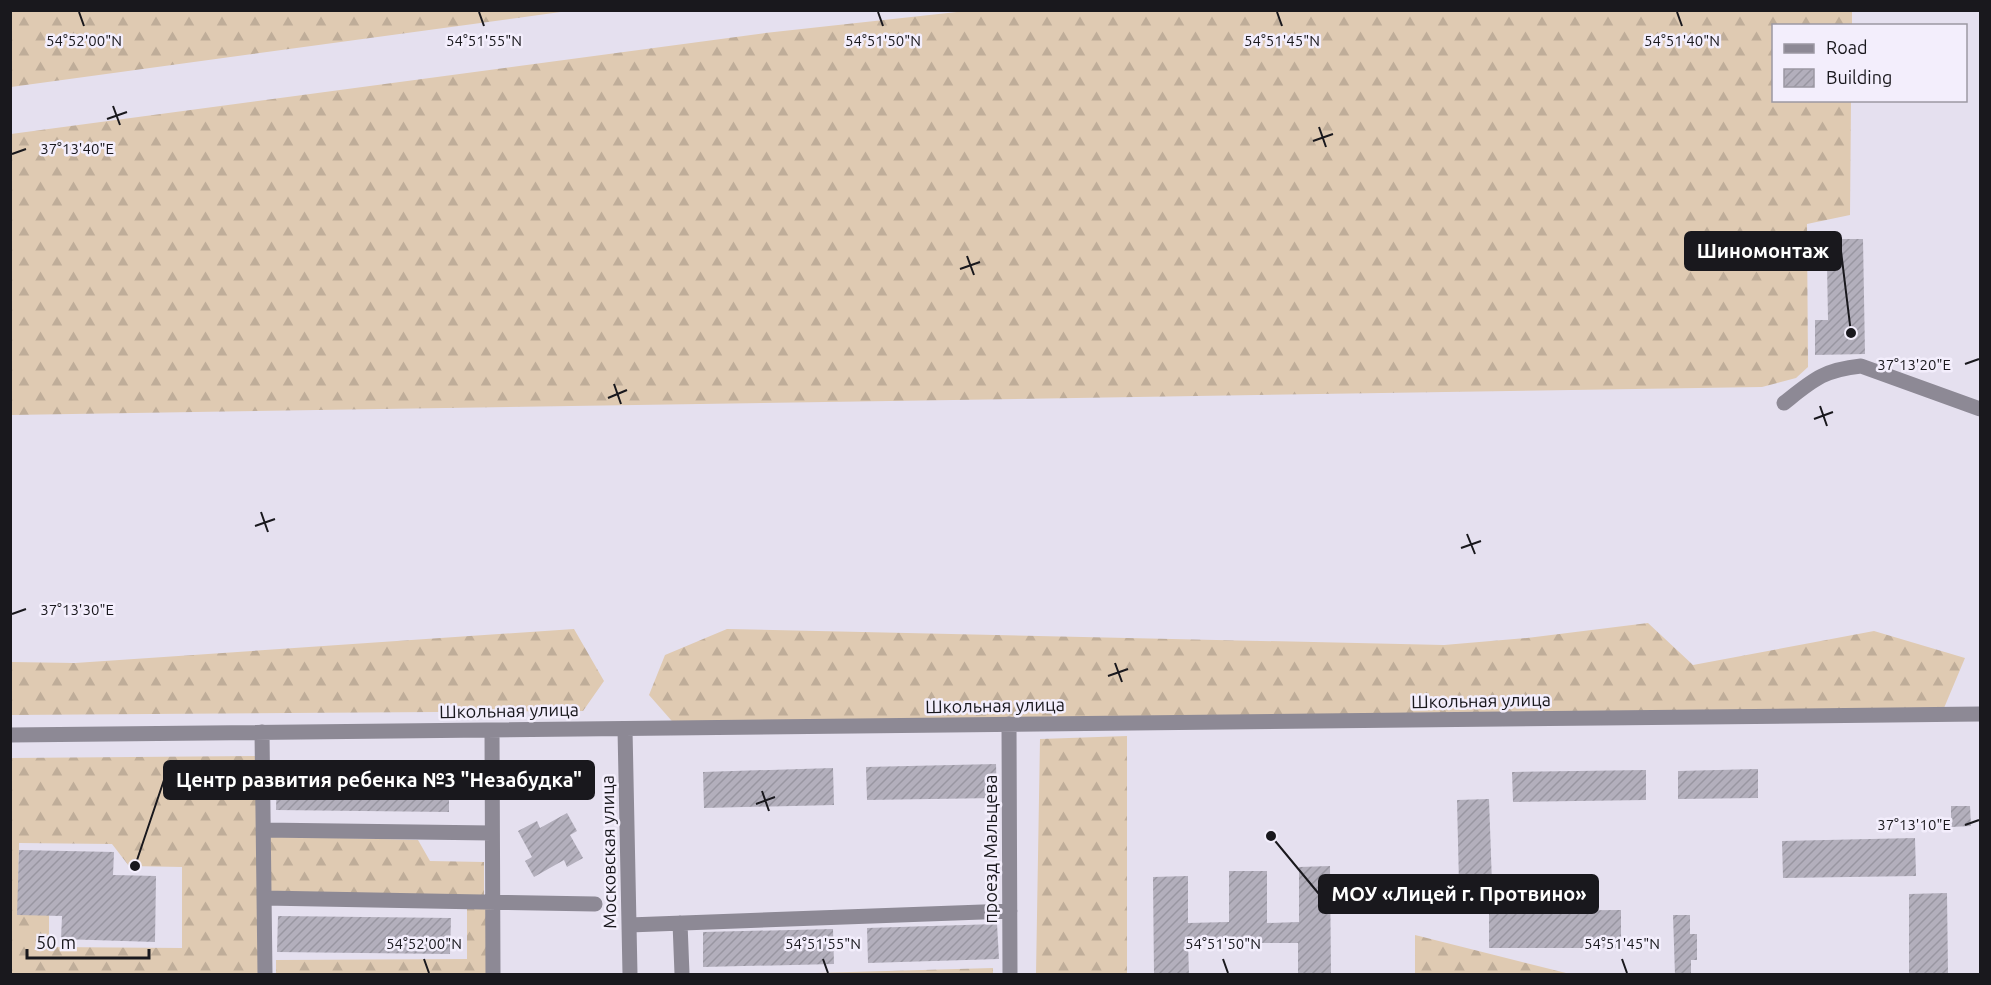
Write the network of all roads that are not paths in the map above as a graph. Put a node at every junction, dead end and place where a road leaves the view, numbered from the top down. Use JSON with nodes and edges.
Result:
{"nodes":[{"id":1,"x":1784,"y":403,"type":"dead end"},
{"id":2,"x":1980,"y":409,"type":"edge"},
{"id":3,"x":1980,"y":714,"type":"edge"},
{"id":4,"x":1010,"y":724,"type":"junction"},
{"id":5,"x":625,"y":729,"type":"junction"},
{"id":6,"x":492,"y":730,"type":"junction"},
{"id":7,"x":262,"y":732,"type":"junction"},
{"id":8,"x":10,"y":735,"type":"edge"},
{"id":9,"x":263,"y":830,"type":"junction"},
{"id":10,"x":492,"y":833,"type":"junction"},
{"id":11,"x":264,"y":898,"type":"junction"},
{"id":12,"x":492,"y":902,"type":"junction"},
{"id":13,"x":595,"y":904,"type":"dead end"},
{"id":14,"x":1010,"y":911,"type":"junction"},
{"id":15,"x":680,"y":923,"type":"junction"},
{"id":16,"x":629,"y":925,"type":"junction"},
{"id":17,"x":265,"y":975,"type":"edge"},
{"id":18,"x":493,"y":975,"type":"edge"},
{"id":19,"x":630,"y":975,"type":"edge"},
{"id":20,"x":682,"y":975,"type":"edge"},
{"id":21,"x":1010,"y":975,"type":"edge"}],
"edges":[{"from":1,"to":2,"type":"street"},
{"from":3,"to":4,"type":"street","name":"Школьная улица"},
{"from":4,"to":5,"type":"street","name":"Школьная улица"},
{"from":4,"to":14,"type":"street","name":"проезд Мальцева"},
{"from":5,"to":6,"type":"street","name":"Школьная улица"},
{"from":5,"to":16,"type":"street","name":"Московская улица"},
{"from":6,"to":7,"type":"street","name":"Школьная улица"},
{"from":6,"to":10,"type":"street"},
{"from":7,"to":8,"type":"street","name":"Школьная улица"},
{"from":7,"to":9,"type":"street"},
{"from":9,"to":10,"type":"street"},
{"from":9,"to":11,"type":"street"},
{"from":10,"to":12,"type":"street"},
{"from":11,"to":12,"type":"street"},
{"from":11,"to":17,"type":"street"},
{"from":12,"to":13,"type":"street"},
{"from":12,"to":18,"type":"street"},
{"from":14,"to":15,"type":"street"},
{"from":14,"to":21,"type":"street","name":"проезд Мальцева"},
{"from":15,"to":16,"type":"street"},
{"from":15,"to":20,"type":"street"},
{"from":16,"to":19,"type":"street","name":"Московская улица"}]}
